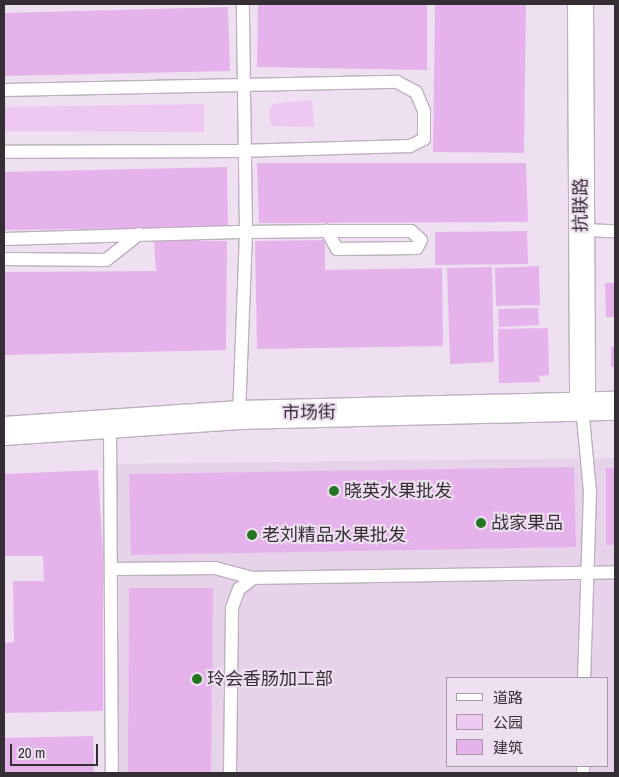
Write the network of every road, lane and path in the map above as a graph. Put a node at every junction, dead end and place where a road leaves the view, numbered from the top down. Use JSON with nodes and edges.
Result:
{"nodes":[{"id":1,"x":244,"y":4,"type":"edge"},
{"id":2,"x":580,"y":4,"type":"edge"},
{"id":3,"x":245,"y":85,"type":"junction"},
{"id":4,"x":4,"y":90,"type":"edge"},
{"id":5,"x":246,"y":151,"type":"junction"},
{"id":6,"x":4,"y":152,"type":"edge"},
{"id":7,"x":581,"y":230,"type":"junction"},
{"id":8,"x":615,"y":231,"type":"edge"},
{"id":9,"x":246,"y":232,"type":"junction"},
{"id":10,"x":327,"y":232,"type":"junction"},
{"id":11,"x":139,"y":234,"type":"junction"},
{"id":12,"x":4,"y":239,"type":"edge"},
{"id":13,"x":4,"y":259,"type":"edge"},
{"id":14,"x":615,"y":406,"type":"edge"},
{"id":15,"x":582,"y":407,"type":"junction"},
{"id":16,"x":239,"y":415,"type":"junction"},
{"id":17,"x":110,"y":424,"type":"junction"},
{"id":18,"x":4,"y":431,"type":"edge"},
{"id":19,"x":112,"y":569,"type":"junction"},
{"id":20,"x":615,"y":572,"type":"edge"},
{"id":21,"x":586,"y":573,"type":"junction"},
{"id":22,"x":253,"y":578,"type":"junction"},
{"id":23,"x":584,"y":677,"type":"edge"},
{"id":24,"x":112,"y":773,"type":"edge"},
{"id":25,"x":230,"y":773,"type":"edge"}],
"edges":[{"from":1,"to":3,"type":"lane"},
{"from":2,"to":7,"type":"street","name":"抗联路"},
{"from":3,"to":4,"type":"lane"},
{"from":3,"to":5,"type":"lane"},
{"from":3,"to":5,"type":"lane"},
{"from":5,"to":6,"type":"lane"},
{"from":5,"to":9,"type":"lane"},
{"from":7,"to":8,"type":"lane"},
{"from":7,"to":15,"type":"street","name":"抗联路"},
{"from":9,"to":10,"type":"lane"},
{"from":9,"to":11,"type":"lane"},
{"from":9,"to":16,"type":"lane"},
{"from":10,"to":10,"type":"lane"},
{"from":11,"to":12,"type":"lane"},
{"from":11,"to":13,"type":"lane"},
{"from":14,"to":15,"type":"street","name":"市场街"},
{"from":15,"to":16,"type":"street","name":"市场街"},
{"from":15,"to":21,"type":"lane"},
{"from":16,"to":17,"type":"street","name":"市场街"},
{"from":17,"to":18,"type":"street","name":"市场街"},
{"from":17,"to":19,"type":"lane"},
{"from":19,"to":22,"type":"lane"},
{"from":19,"to":24,"type":"lane"},
{"from":20,"to":21,"type":"lane"},
{"from":21,"to":22,"type":"lane"},
{"from":21,"to":23,"type":"lane"},
{"from":22,"to":25,"type":"lane"}]}
